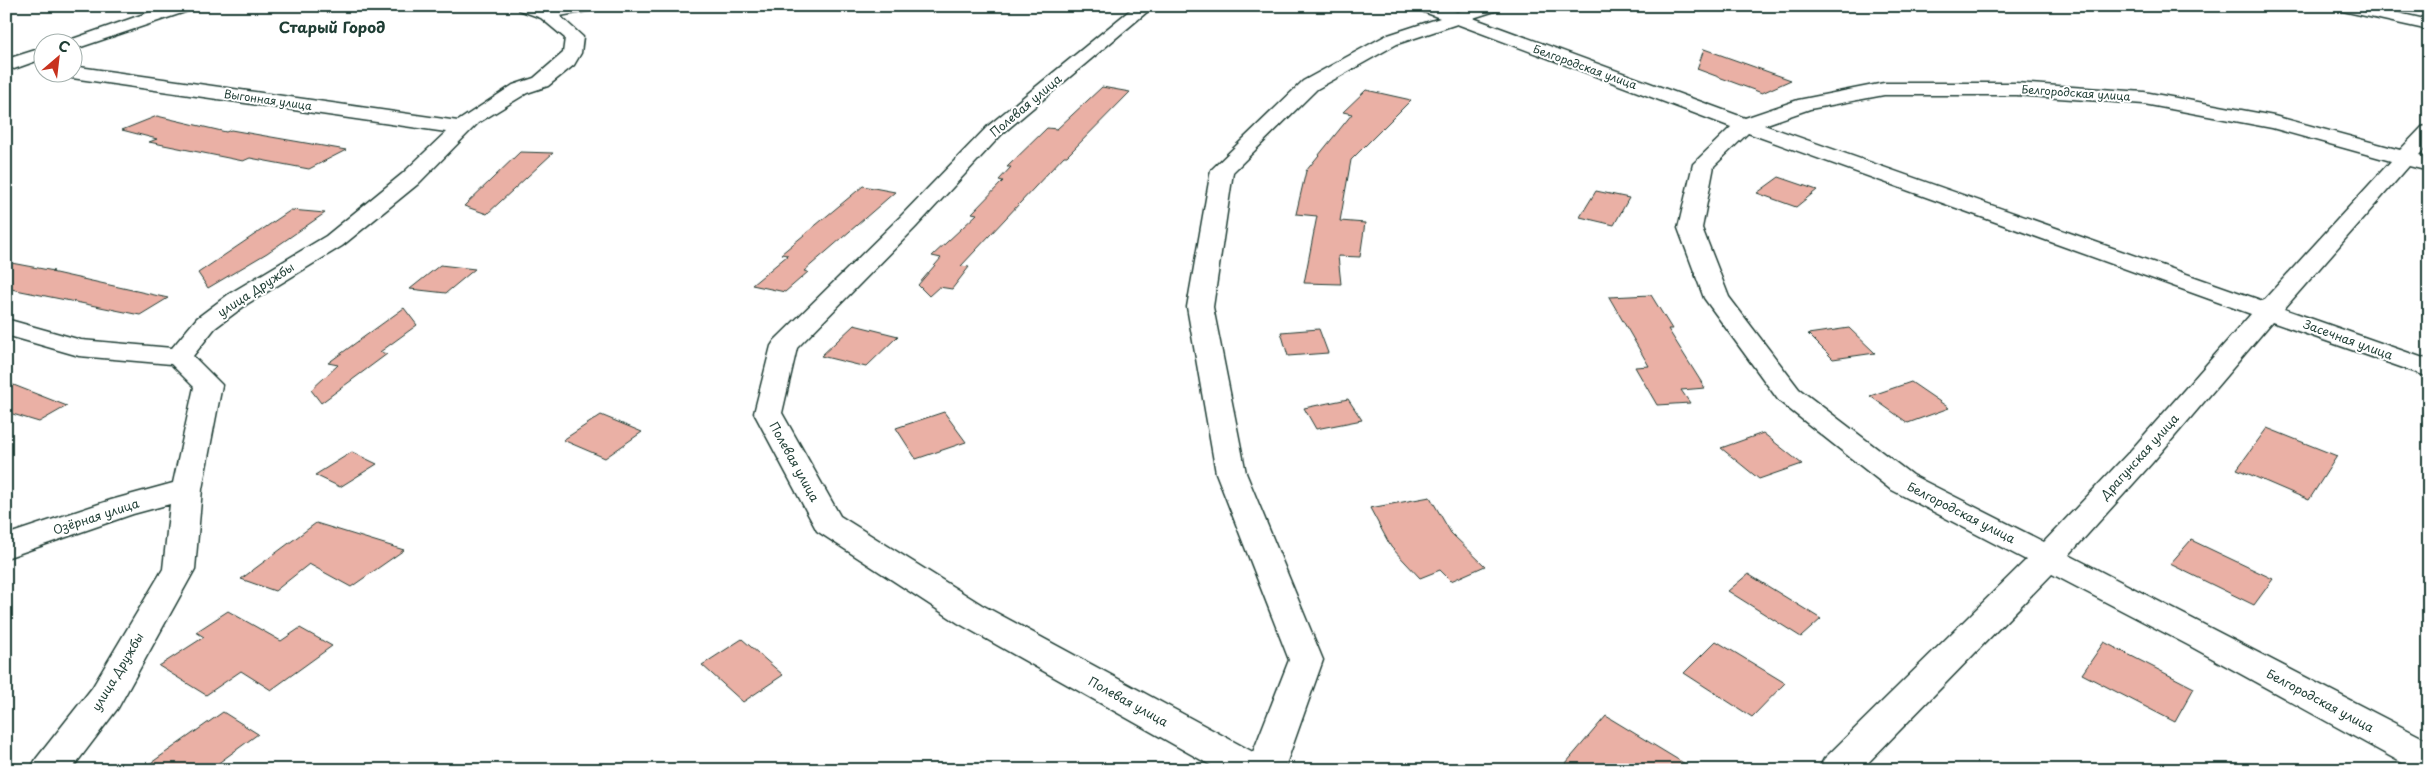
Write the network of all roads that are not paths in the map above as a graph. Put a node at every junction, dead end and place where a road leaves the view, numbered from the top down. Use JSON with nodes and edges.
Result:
{"nodes":[{"id":1,"x":185,"y":6,"type":"edge"},
{"id":2,"x":587,"y":6,"type":"edge"},
{"id":3,"x":1146,"y":6,"type":"edge"},
{"id":4,"x":1425,"y":6,"type":"edge"},
{"id":5,"x":1492,"y":6,"type":"edge"},
{"id":6,"x":2344,"y":6,"type":"edge"},
{"id":7,"x":536,"y":10,"type":"edge"},
{"id":8,"x":1455,"y":18,"type":"junction"},
{"id":9,"x":2429,"y":25,"type":"edge"},
{"id":10,"x":82,"y":41,"type":"edge"},
{"id":11,"x":32,"y":57,"type":"edge"},
{"id":12,"x":32,"y":66,"type":"edge"},
{"id":13,"x":82,"y":73,"type":"edge"},
{"id":14,"x":1746,"y":125,"type":"junction"},
{"id":15,"x":464,"y":127,"type":"junction"},
{"id":16,"x":2429,"y":131,"type":"edge"},
{"id":17,"x":2417,"y":162,"type":"edge"},
{"id":18,"x":2268,"y":311,"type":"junction"},
{"id":19,"x":6,"y":327,"type":"edge"},
{"id":20,"x":179,"y":357,"type":"junction"},
{"id":21,"x":2429,"y":369,"type":"edge"},
{"id":22,"x":187,"y":489,"type":"junction"},
{"id":23,"x":6,"y":547,"type":"edge"},
{"id":24,"x":2048,"y":558,"type":"junction"},
{"id":25,"x":2429,"y":759,"type":"edge"},
{"id":26,"x":49,"y":770,"type":"edge"},
{"id":27,"x":1253,"y":770,"type":"edge"},
{"id":28,"x":1265,"y":770,"type":"edge"},
{"id":29,"x":1837,"y":770,"type":"edge"}],
"edges":[{"from":1,"to":10,"type":"street"},
{"from":2,"to":7,"type":"street"},
{"from":3,"to":27,"type":"street","name":"Полевая улица"},
{"from":4,"to":8,"type":"street","name":"Белгородская улица"},
{"from":5,"to":8,"type":"street"},
{"from":6,"to":9,"type":"street"},
{"from":7,"to":15,"type":"street","name":"улица Дружбы"},
{"from":8,"to":14,"type":"street","name":"Белгородская улица"},
{"from":8,"to":28,"type":"street"},
{"from":11,"to":12,"type":"street"},
{"from":13,"to":15,"type":"street","name":"Выгонная улица"},
{"from":14,"to":17,"type":"street","name":"Белгородская улица"},
{"from":14,"to":18,"type":"street","name":"Белгородская улица"},
{"from":14,"to":24,"type":"street","name":"Белгородская улица"},
{"from":15,"to":20,"type":"street","name":"улица Дружбы"},
{"from":16,"to":17,"type":"street","name":"Драгунская улица"},
{"from":17,"to":18,"type":"street","name":"Драгунская улица"},
{"from":18,"to":21,"type":"street","name":"Засечная улица"},
{"from":18,"to":24,"type":"street","name":"Драгунская улица"},
{"from":19,"to":20,"type":"street"},
{"from":20,"to":22,"type":"street","name":"улица Дружбы"},
{"from":22,"to":23,"type":"street","name":"Озёрная улица"},
{"from":22,"to":26,"type":"street","name":"улица Дружбы"},
{"from":24,"to":25,"type":"street","name":"Белгородская улица"},
{"from":24,"to":29,"type":"street","name":"Драгунская улица"}]}
